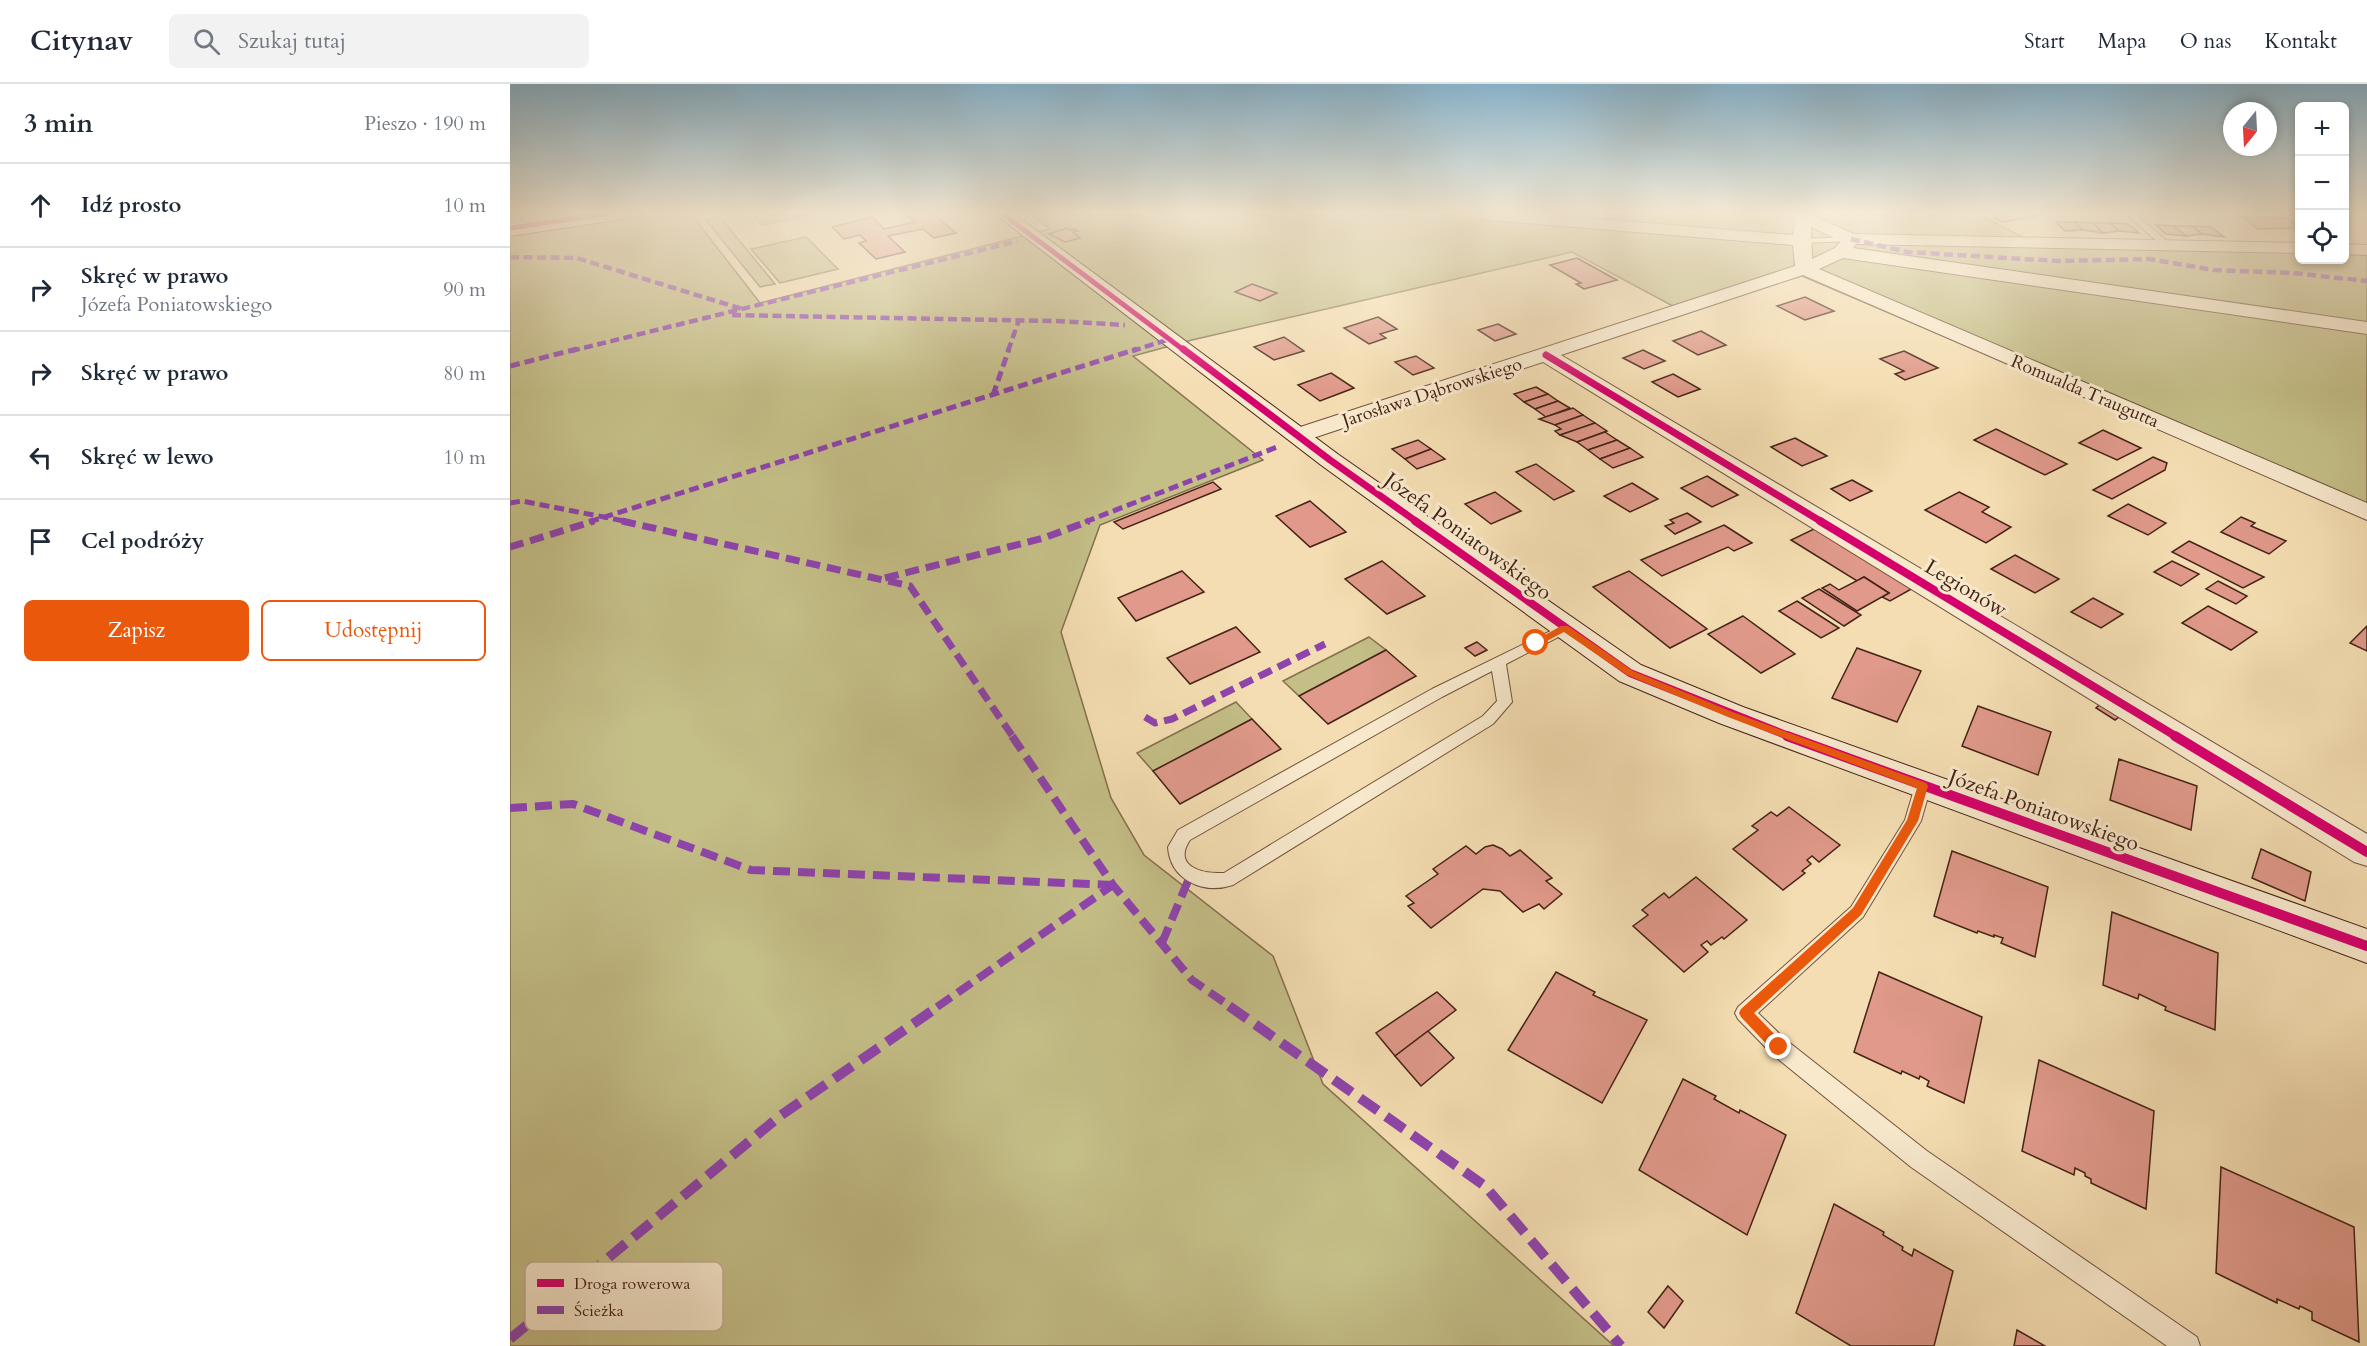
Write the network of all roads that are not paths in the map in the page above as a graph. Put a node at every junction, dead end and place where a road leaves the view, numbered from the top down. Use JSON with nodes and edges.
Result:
{"nodes":[{"id":1,"x":1082,"y":273,"type":"edge"},
{"id":2,"x":1792,"y":273,"type":"edge"},
{"id":3,"x":1813,"y":273,"type":"edge"},
{"id":4,"x":2021,"y":273,"type":"edge"},
{"id":5,"x":2367,"y":328,"type":"edge"},
{"id":6,"x":1546,"y":356,"type":"junction"},
{"id":7,"x":1299,"y":435,"type":"junction"},
{"id":8,"x":2367,"y":512,"type":"edge"},
{"id":9,"x":1565,"y":628,"type":"junction"},
{"id":10,"x":1498,"y":661,"type":"junction"},
{"id":11,"x":1923,"y":786,"type":"junction"},
{"id":12,"x":2367,"y":852,"type":"edge"},
{"id":13,"x":2367,"y":946,"type":"edge"},
{"id":14,"x":2188,"y":1346,"type":"edge"}],
"edges":[{"from":1,"to":7,"type":"street","name":"Józefa Poniatowskiego"},
{"from":2,"to":6,"type":"street","name":"Jarosława Dąbrowskiego"},
{"from":3,"to":8,"type":"street","name":"Romualda Traugutta"},
{"from":4,"to":5,"type":"street"},
{"from":6,"to":7,"type":"street","name":"Jarosława Dąbrowskiego"},
{"from":6,"to":12,"type":"street","name":"Legionów"},
{"from":7,"to":9,"type":"street","name":"Józefa Poniatowskiego"},
{"from":9,"to":10,"type":"lane"},
{"from":9,"to":11,"type":"street","name":"Józefa Poniatowskiego"},
{"from":10,"to":10,"type":"lane"},
{"from":11,"to":13,"type":"street","name":"Józefa Poniatowskiego"},
{"from":11,"to":14,"type":"lane"}]}
